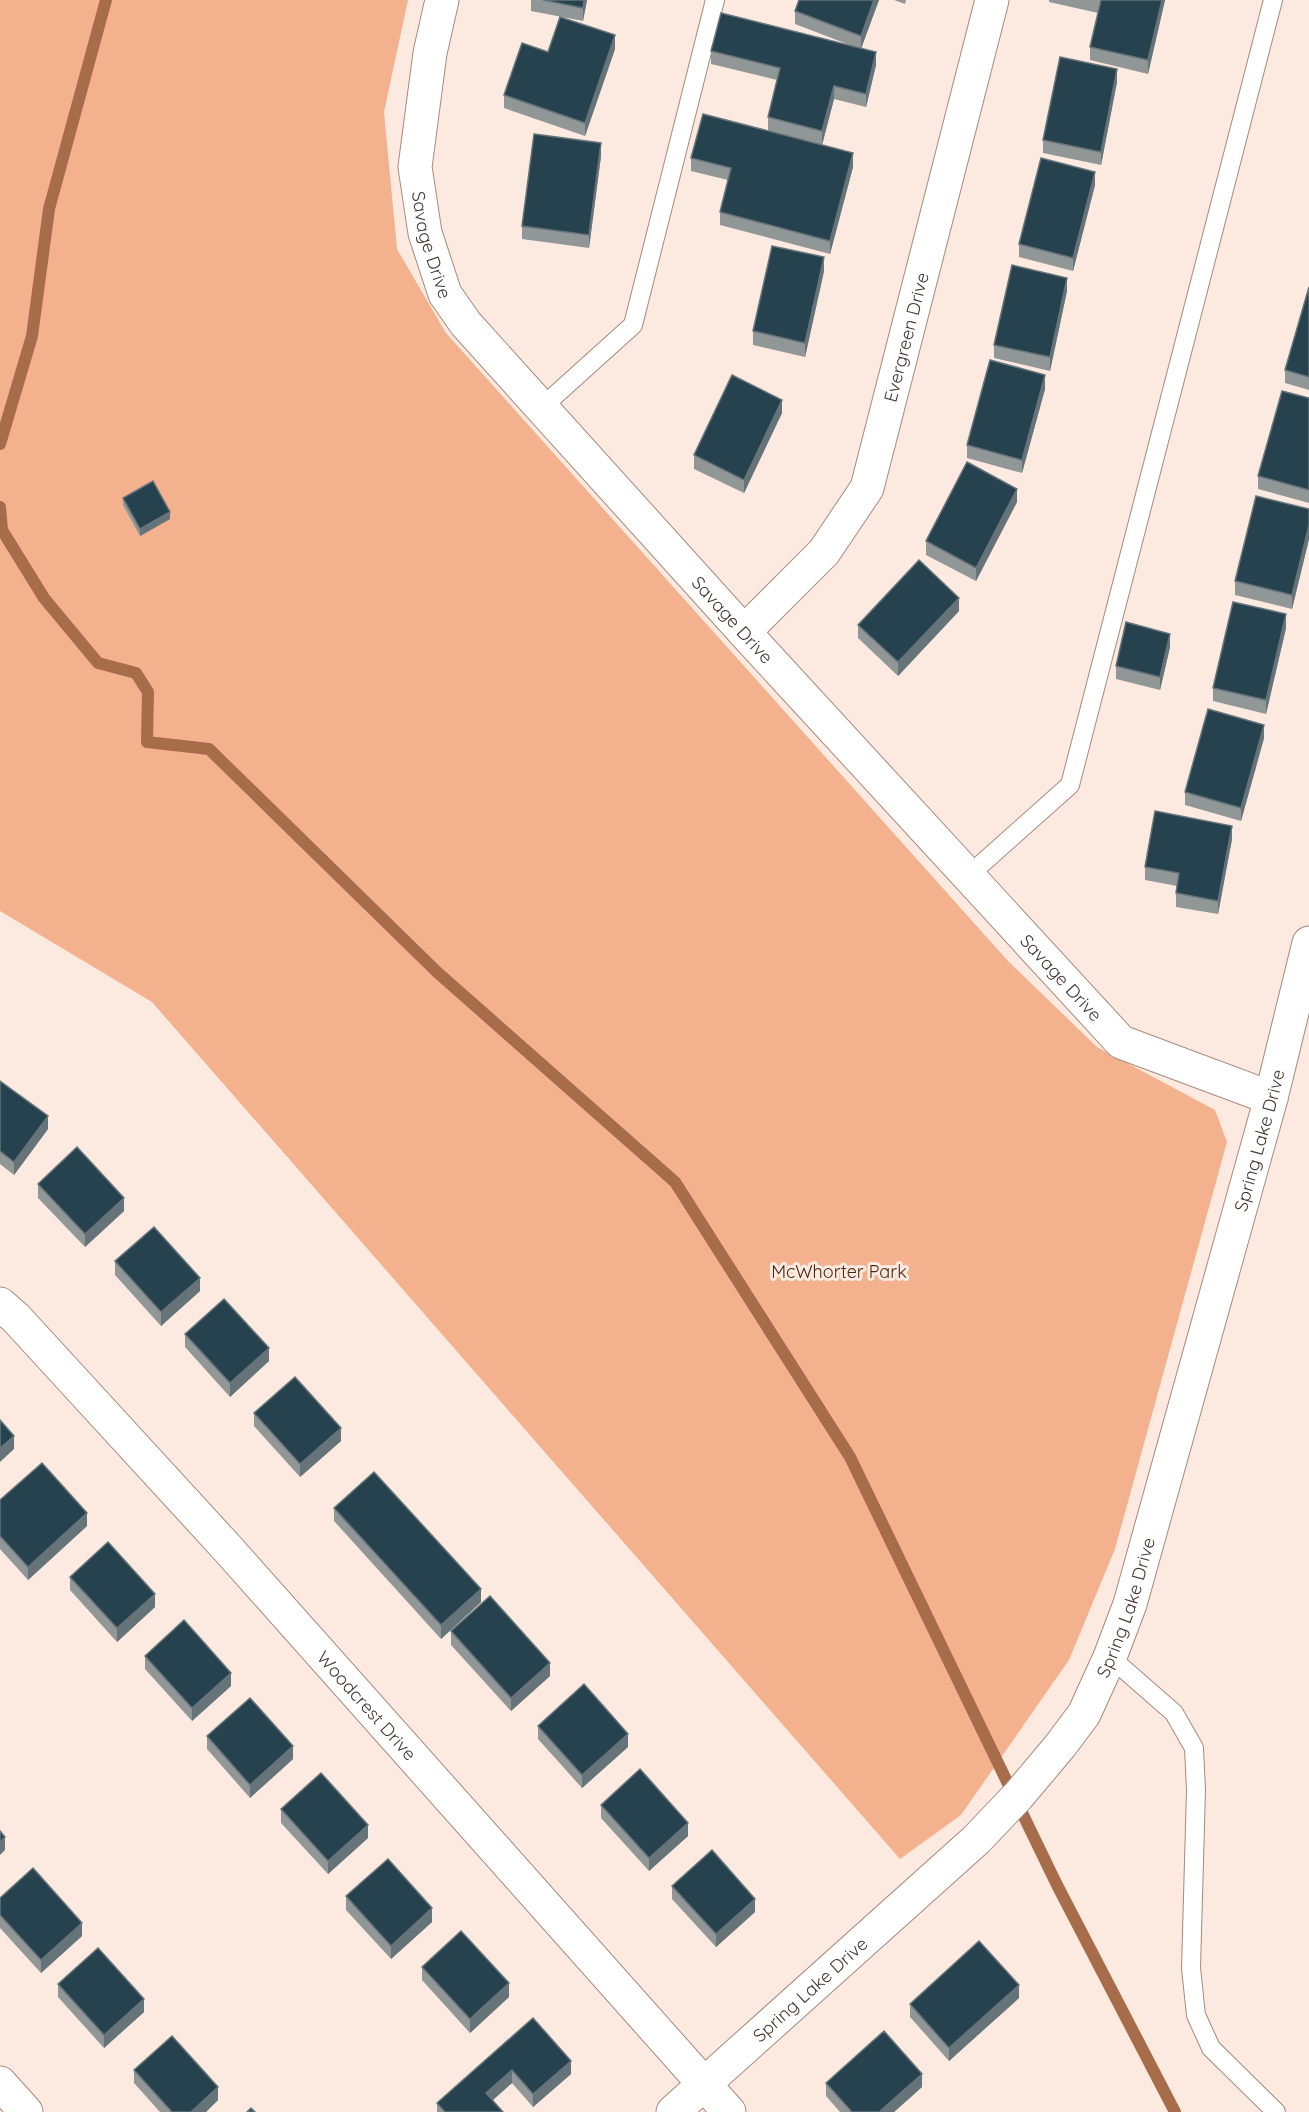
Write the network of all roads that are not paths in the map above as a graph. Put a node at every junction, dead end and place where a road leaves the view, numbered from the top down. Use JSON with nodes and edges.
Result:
{"nodes":[{"id":1,"x":442,"y":0,"type":"edge"},
{"id":2,"x":714,"y":0,"type":"edge"},
{"id":3,"x":992,"y":0,"type":"edge"},
{"id":4,"x":1273,"y":0,"type":"edge"},
{"id":5,"x":541,"y":408,"type":"junction"},
{"id":6,"x":744,"y":632,"type":"junction"},
{"id":7,"x":968,"y":876,"type":"junction"},
{"id":8,"x":1309,"y":943,"type":"edge"},
{"id":9,"x":1271,"y":1098,"type":"junction"},
{"id":10,"x":0,"y":1304,"type":"edge"},
{"id":11,"x":1110,"y":1657,"type":"junction"},
{"id":12,"x":0,"y":2083,"type":"edge"},
{"id":13,"x":704,"y":2084,"type":"junction"},
{"id":14,"x":26,"y":2112,"type":"edge"},
{"id":15,"x":673,"y":2112,"type":"edge"},
{"id":16,"x":729,"y":2112,"type":"edge"},
{"id":17,"x":1276,"y":2112,"type":"edge"}],
"edges":[{"from":1,"to":5,"type":"street","name":"Savage Drive"},
{"from":2,"to":5,"type":"lane"},
{"from":3,"to":6,"type":"street","name":"Evergreen Drive"},
{"from":4,"to":7,"type":"lane"},
{"from":5,"to":6,"type":"street","name":"Savage Drive"},
{"from":6,"to":7,"type":"street","name":"Savage Drive"},
{"from":7,"to":9,"type":"street","name":"Savage Drive"},
{"from":8,"to":9,"type":"street","name":"Spring Lake Drive"},
{"from":9,"to":11,"type":"street","name":"Spring Lake Drive"},
{"from":10,"to":13,"type":"street","name":"Woodcrest Drive"},
{"from":11,"to":13,"type":"street","name":"Spring Lake Drive"},
{"from":11,"to":17,"type":"lane"},
{"from":12,"to":14,"type":"street"},
{"from":13,"to":15,"type":"street","name":"Spring Lake Drive"},
{"from":13,"to":16,"type":"street","name":"Woodcrest Drive"}]}
